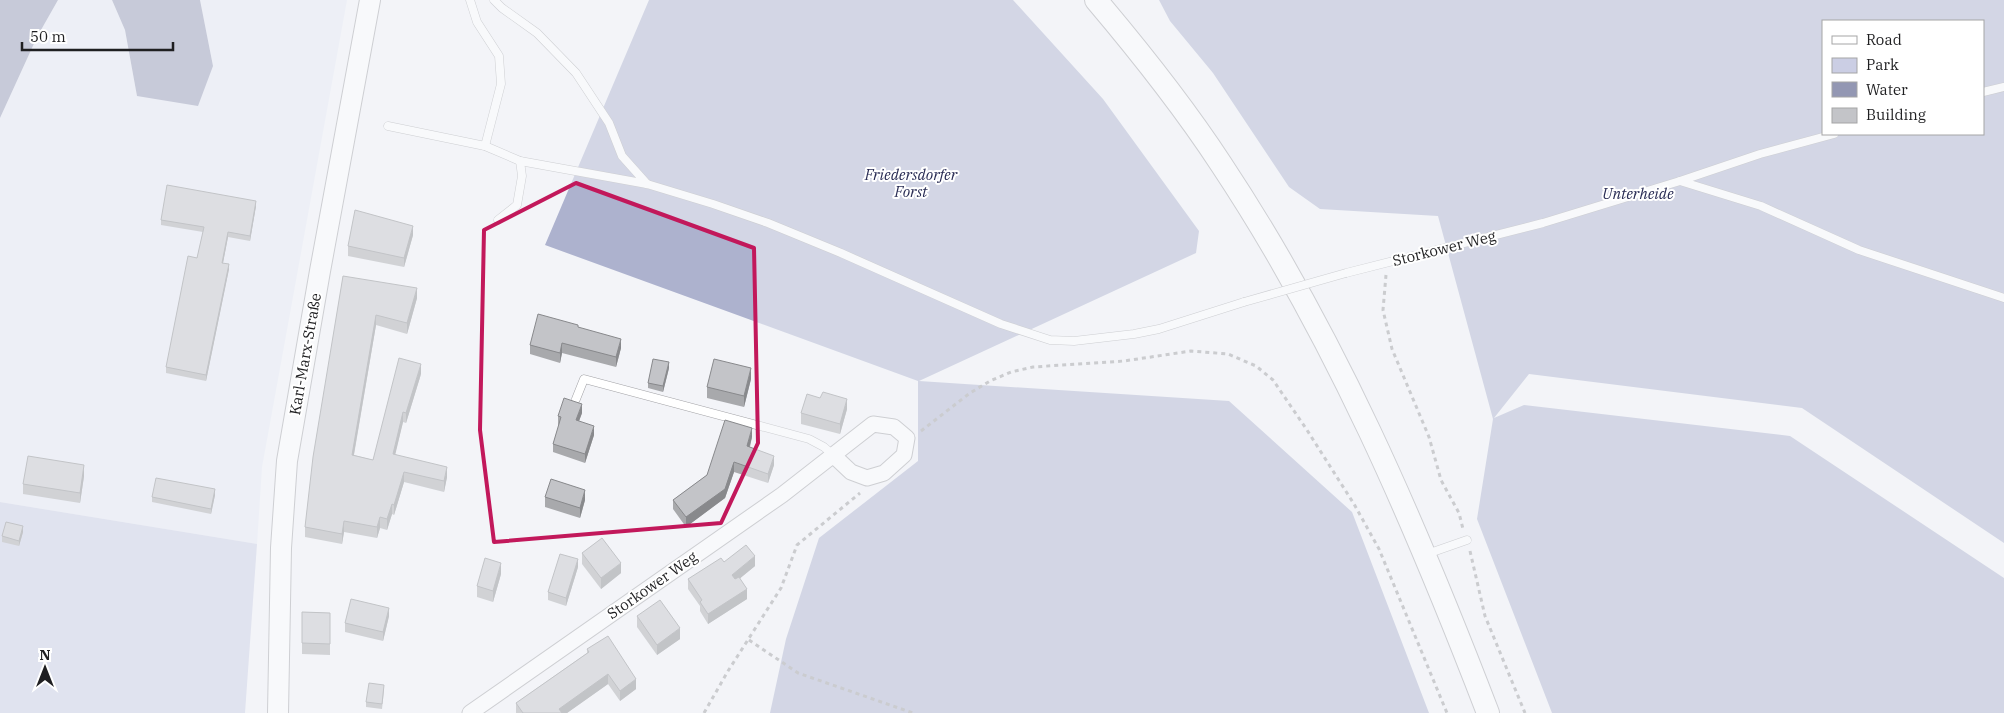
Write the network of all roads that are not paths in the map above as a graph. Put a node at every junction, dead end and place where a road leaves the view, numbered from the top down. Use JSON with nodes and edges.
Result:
{"nodes":[{"id":1,"x":370,"y":0,"type":"edge"},
{"id":2,"x":470,"y":0,"type":"edge"},
{"id":3,"x":494,"y":0,"type":"edge"},
{"id":4,"x":1096,"y":0,"type":"edge"},
{"id":5,"x":2004,"y":86,"type":"edge"},
{"id":6,"x":1984,"y":92,"type":"edge"},
{"id":7,"x":388,"y":126,"type":"dead end"},
{"id":8,"x":1830,"y":135,"type":"edge"},
{"id":9,"x":485,"y":146,"type":"junction"},
{"id":10,"x":520,"y":161,"type":"junction"},
{"id":11,"x":1680,"y":181,"type":"junction"},
{"id":12,"x":647,"y":184,"type":"junction"},
{"id":13,"x":498,"y":220,"type":"dead end"},
{"id":14,"x":2004,"y":298,"type":"edge"},
{"id":15,"x":576,"y":399,"type":"dead end"},
{"id":16,"x":833,"y":455,"type":"junction"},
{"id":17,"x":1467,"y":540,"type":"road end"},
{"id":18,"x":1425,"y":555,"type":"junction"},
{"id":19,"x":278,"y":713,"type":"edge"},
{"id":20,"x":470,"y":713,"type":"edge"},
{"id":21,"x":1488,"y":713,"type":"edge"}],
"edges":[{"from":1,"to":19,"type":"street","name":"Karl-Marx-Straße"},
{"from":2,"to":9,"type":"lane"},
{"from":3,"to":12,"type":"lane"},
{"from":4,"to":18,"type":"main road"},
{"from":5,"to":6,"type":"lane"},
{"from":7,"to":9,"type":"lane","name":"Storkower Weg"},
{"from":8,"to":11,"type":"lane","name":"Storkower Weg"},
{"from":9,"to":10,"type":"lane","name":"Storkower Weg"},
{"from":10,"to":12,"type":"lane","name":"Storkower Weg"},
{"from":10,"to":13,"type":"lane"},
{"from":11,"to":12,"type":"lane","name":"Storkower Weg","bridge":true},
{"from":11,"to":14,"type":"lane"},
{"from":15,"to":16,"type":"lane"},
{"from":16,"to":16,"type":"street","name":"Storkower Weg"},
{"from":16,"to":20,"type":"street","name":"Storkower Weg"},
{"from":17,"to":18,"type":"lane"},
{"from":18,"to":21,"type":"main road"}]}
